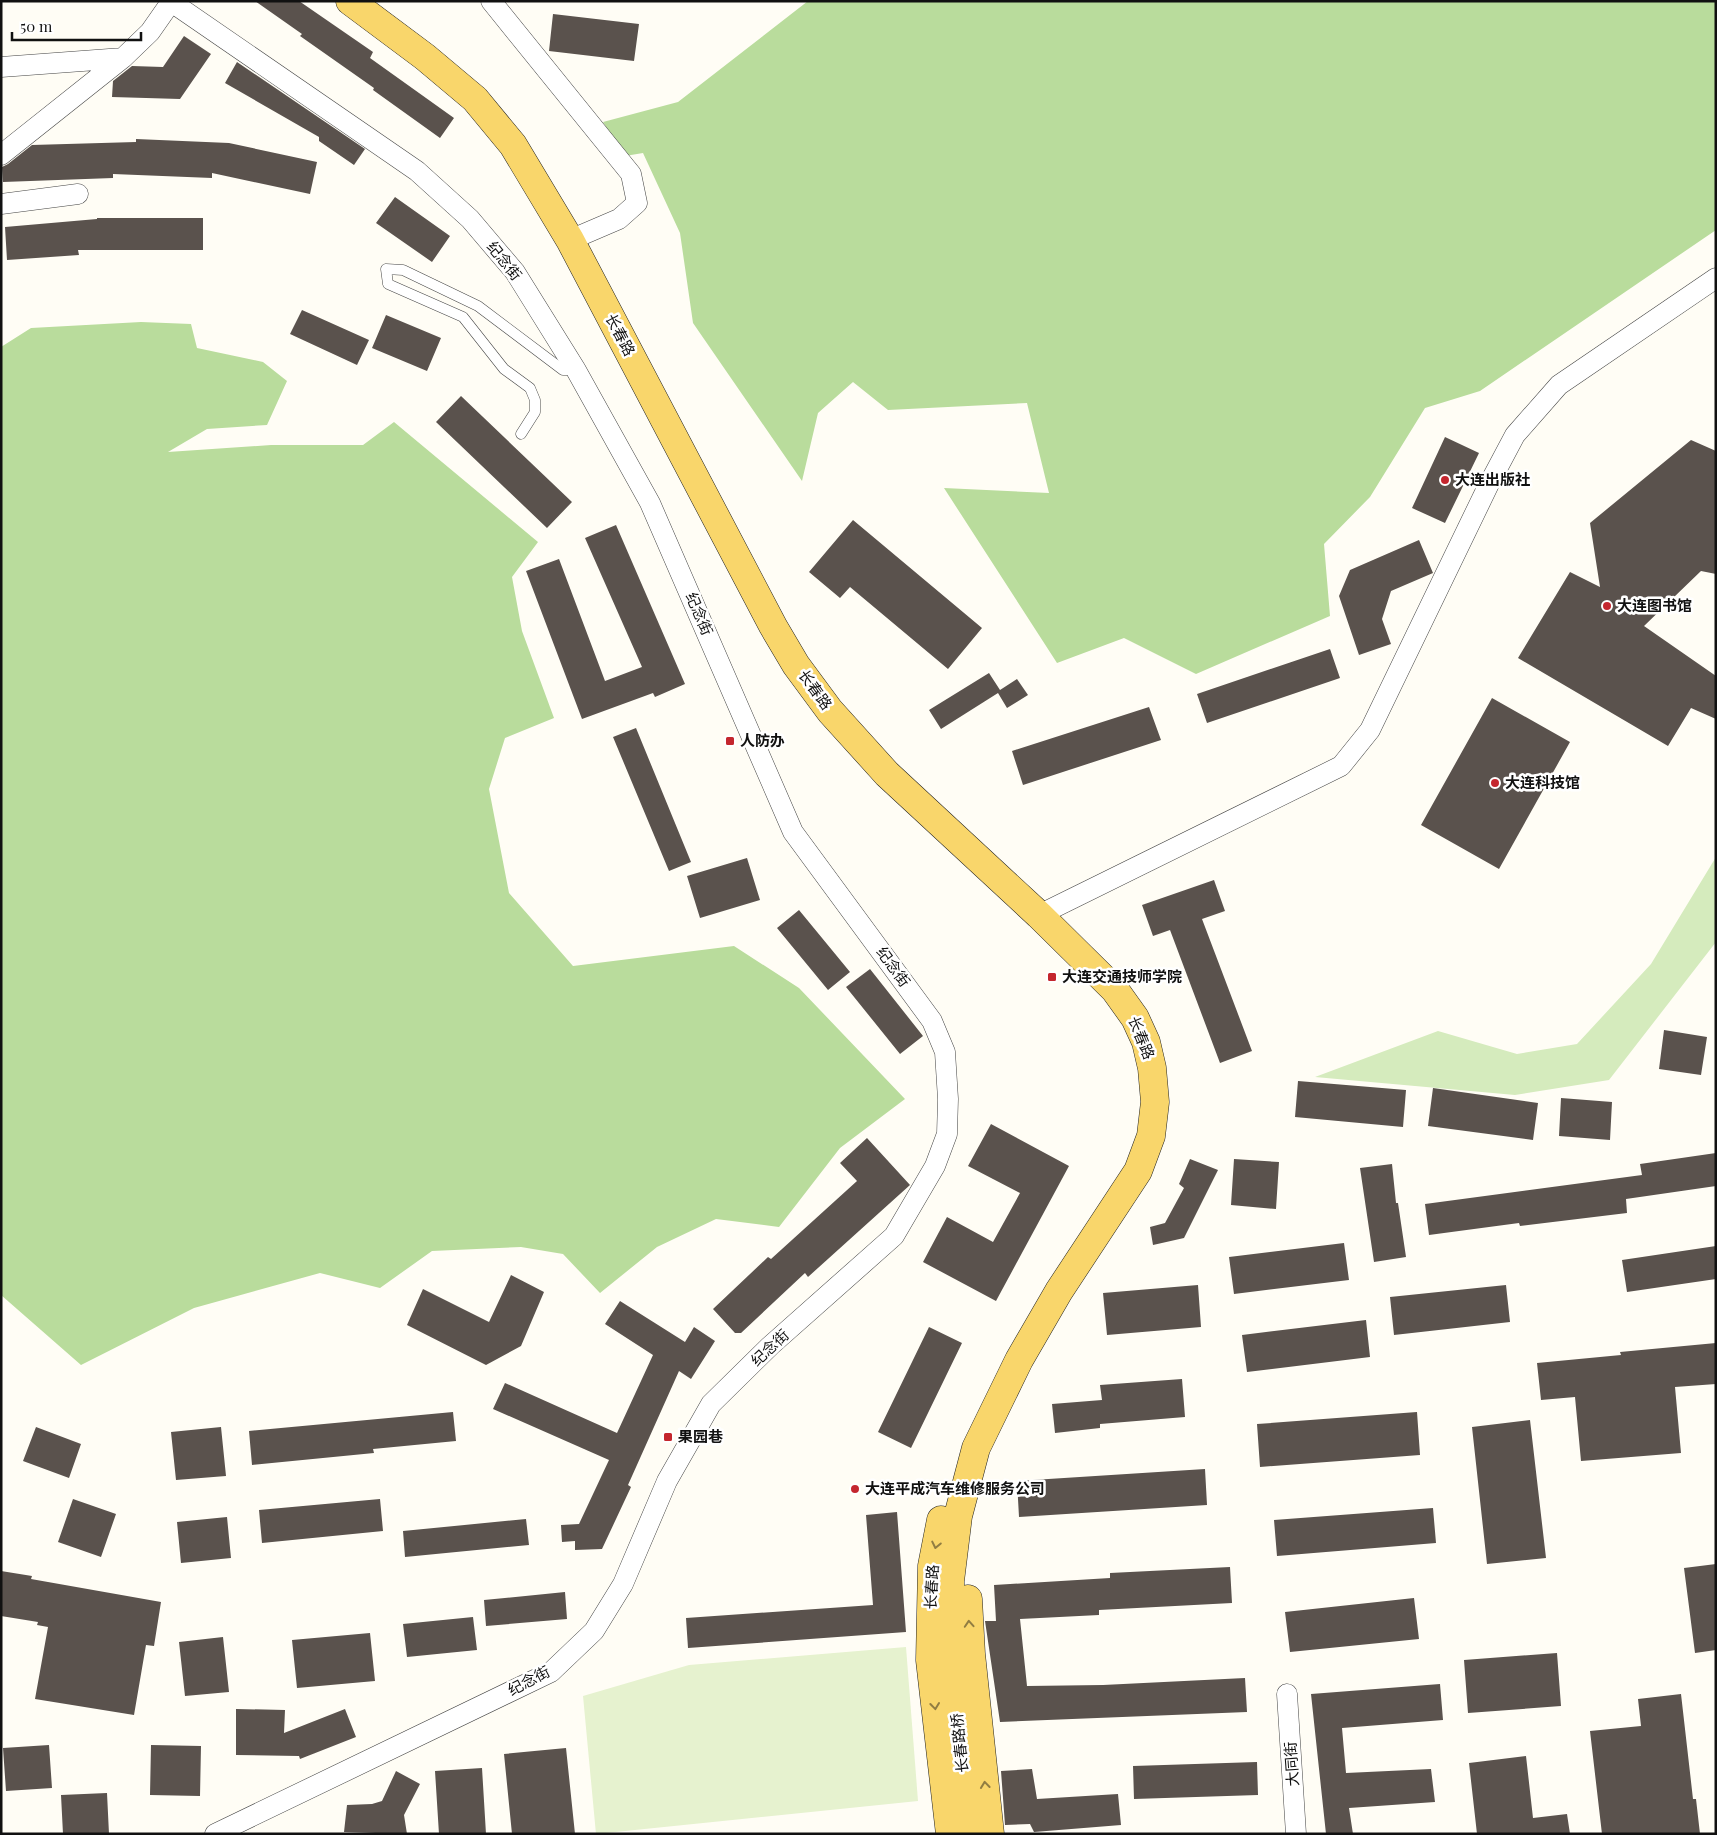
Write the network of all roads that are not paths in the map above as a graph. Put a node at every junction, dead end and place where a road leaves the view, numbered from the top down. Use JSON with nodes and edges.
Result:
{"nodes":[{"id":1,"x":350,"y":1,"type":"edge"},
{"id":2,"x":491,"y":1,"type":"edge"},
{"id":3,"x":170,"y":2,"type":"edge"},
{"id":4,"x":123,"y":58,"type":"junction"},
{"id":5,"x":1,"y":66,"type":"edge"},
{"id":6,"x":1,"y":155,"type":"edge"},
{"id":7,"x":78,"y":194,"type":"dead end"},
{"id":8,"x":1,"y":204,"type":"edge"},
{"id":9,"x":570,"y":240,"type":"junction"},
{"id":10,"x":1716,"y":278,"type":"edge"},
{"id":11,"x":576,"y":370,"type":"junction"},
{"id":12,"x":521,"y":434,"type":"dead end"},
{"id":13,"x":1039,"y":915,"type":"junction"},
{"id":14,"x":1019,"y":1360,"type":"junction"},
{"id":15,"x":951,"y":1653,"type":"joint"},
{"id":16,"x":1287,"y":1694,"type":"dead end"},
{"id":17,"x":215,"y":1834,"type":"edge"},
{"id":18,"x":950,"y":1834,"type":"edge"},
{"id":19,"x":970,"y":1834,"type":"edge"},
{"id":20,"x":990,"y":1834,"type":"edge"},
{"id":21,"x":1296,"y":1834,"type":"edge"}],
"edges":[{"from":1,"to":9,"type":"main road","name":"长春路"},
{"from":2,"to":9,"type":"street"},
{"from":3,"to":4,"type":"street"},
{"from":3,"to":11,"type":"street","name":"纪念街"},
{"from":4,"to":5,"type":"street"},
{"from":4,"to":6,"type":"street"},
{"from":7,"to":8,"type":"street"},
{"from":9,"to":13,"type":"main road","name":"长春路"},
{"from":10,"to":13,"type":"street"},
{"from":11,"to":12,"type":"lane"},
{"from":11,"to":17,"type":"street","name":"纪念街"},
{"from":13,"to":14,"type":"main road","name":"长春路"},
{"from":14,"to":15,"type":"main road","name":"长春路"},
{"from":14,"to":18,"type":"main road","name":"长春路","one_way":true},
{"from":20,"to":14,"type":"main road","name":"长春路","one_way":true},
{"from":15,"to":19,"type":"main road","name":"长春路桥"},
{"from":16,"to":21,"type":"street","name":"大同街"}]}
